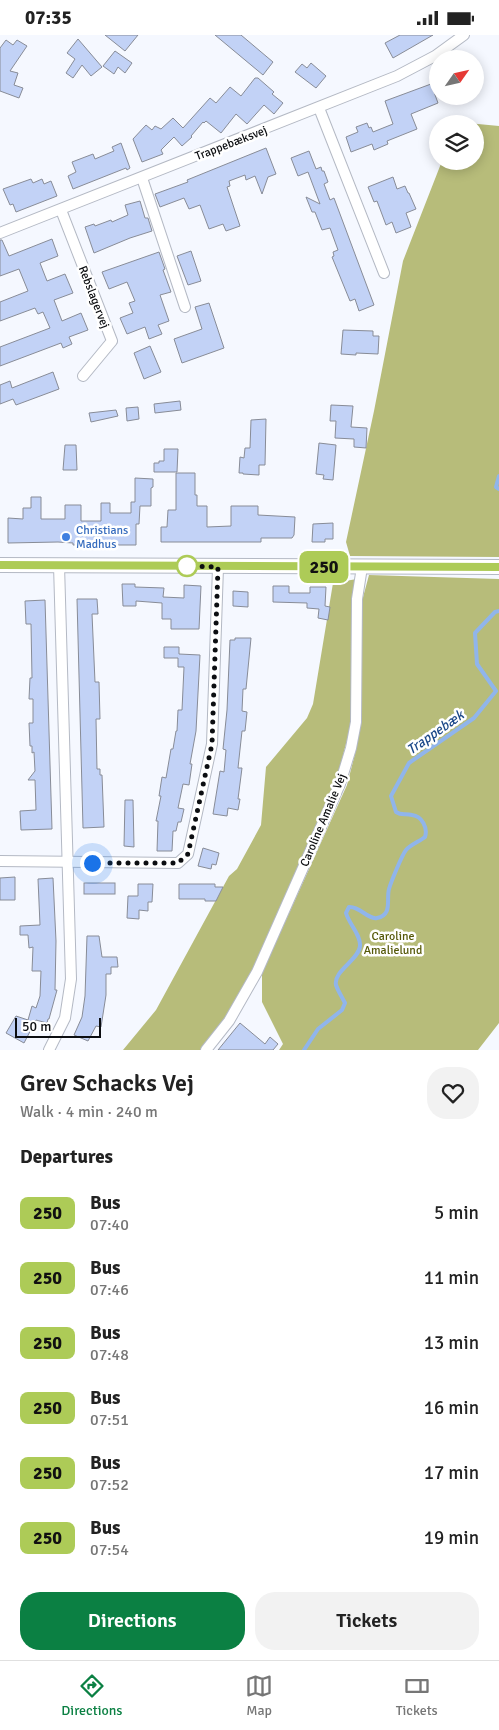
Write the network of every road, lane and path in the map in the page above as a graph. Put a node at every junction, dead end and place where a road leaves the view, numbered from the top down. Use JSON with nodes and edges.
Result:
{"nodes":[{"id":1,"x":464,"y":35,"type":"edge"},
{"id":2,"x":319,"y":108,"type":"junction"},
{"id":3,"x":142,"y":178,"type":"junction"},
{"id":4,"x":61,"y":210,"type":"junction"},
{"id":5,"x":0,"y":233,"type":"edge"},
{"id":6,"x":384,"y":273,"type":"dead end"},
{"id":7,"x":185,"y":307,"type":"dead end"},
{"id":8,"x":83,"y":376,"type":"dead end"},
{"id":9,"x":0,"y":565,"type":"edge"},
{"id":10,"x":60,"y":565,"type":"junction"},
{"id":11,"x":218,"y":567,"type":"junction"},
{"id":12,"x":362,"y":567,"type":"junction"},
{"id":13,"x":499,"y":567,"type":"edge"},
{"id":14,"x":0,"y":861,"type":"edge"},
{"id":15,"x":68,"y":862,"type":"junction"},
{"id":16,"x":49,"y":1050,"type":"edge"},
{"id":17,"x":206,"y":1050,"type":"edge"}],
"edges":[{"from":1,"to":2,"type":"street","name":"Trappebæksvej"},
{"from":2,"to":3,"type":"street","name":"Trappebæksvej"},
{"from":2,"to":6,"type":"street"},
{"from":3,"to":4,"type":"street","name":"Trappebæksvej"},
{"from":3,"to":7,"type":"street"},
{"from":4,"to":5,"type":"street","name":"Trappebæksvej"},
{"from":4,"to":8,"type":"street","name":"Rebslagervej"},
{"from":9,"to":10,"type":"street"},
{"from":10,"to":11,"type":"street"},
{"from":10,"to":15,"type":"street"},
{"from":11,"to":12,"type":"street"},
{"from":11,"to":15,"type":"street"},
{"from":12,"to":13,"type":"street"},
{"from":12,"to":17,"type":"street","name":"Caroline Amalie Vej"},
{"from":14,"to":15,"type":"street"},
{"from":15,"to":16,"type":"street"}]}
